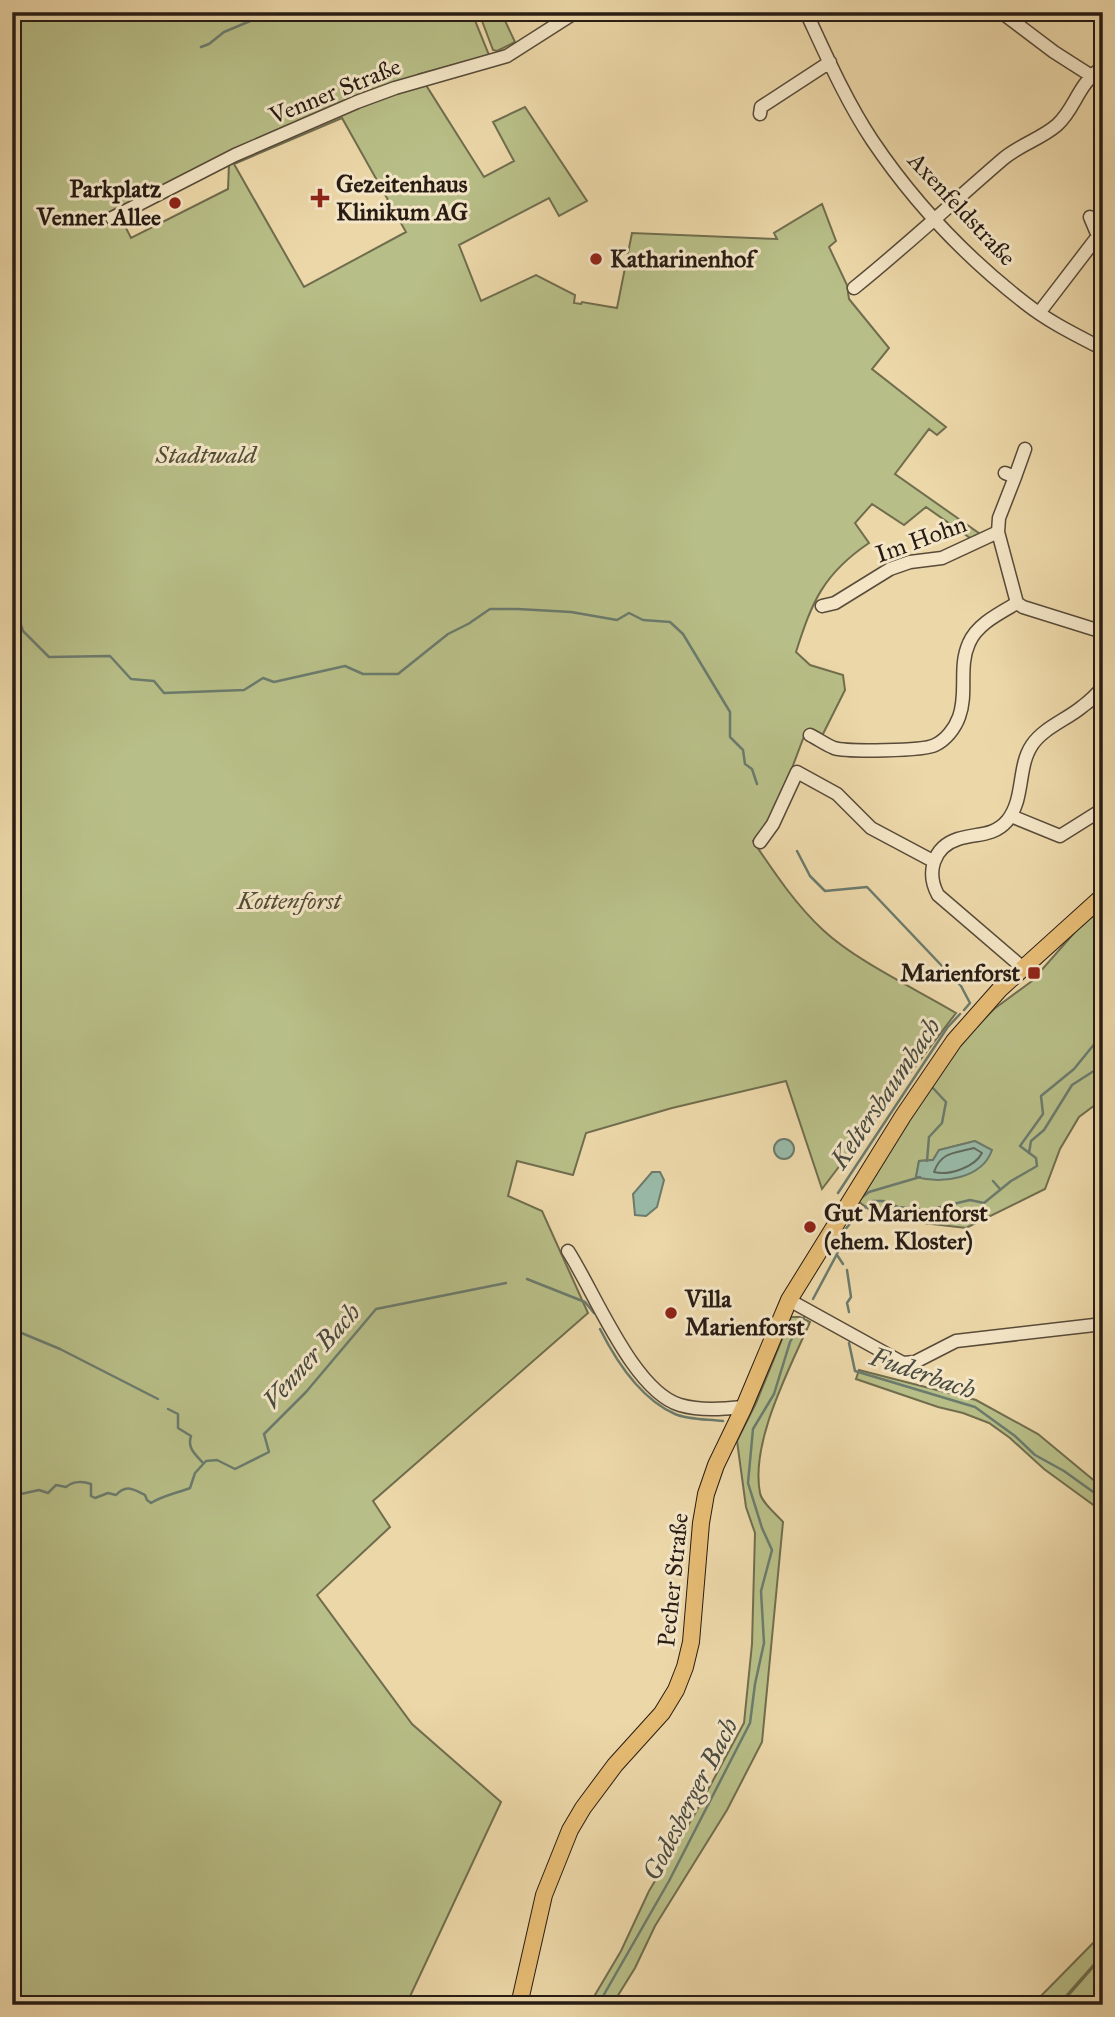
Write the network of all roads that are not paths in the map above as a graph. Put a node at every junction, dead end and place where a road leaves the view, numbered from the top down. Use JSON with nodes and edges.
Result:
{"nodes":[{"id":1,"x":576,"y":12,"type":"edge"},
{"id":2,"x":806,"y":12,"type":"edge"},
{"id":3,"x":1001,"y":12,"type":"edge"},
{"id":4,"x":830,"y":62,"type":"junction"},
{"id":5,"x":1103,"y":67,"type":"edge"},
{"id":6,"x":1090,"y":75,"type":"junction"},
{"id":7,"x":760,"y":114,"type":"dead end"},
{"id":8,"x":1090,"y":217,"type":"dead end"},
{"id":9,"x":112,"y":218,"type":"dead end"},
{"id":10,"x":935,"y":219,"type":"junction"},
{"id":11,"x":854,"y":288,"type":"dead end"},
{"id":12,"x":1039,"y":313,"type":"junction"},
{"id":13,"x":1103,"y":349,"type":"edge"},
{"id":14,"x":1025,"y":449,"type":"dead end"},
{"id":15,"x":998,"y":532,"type":"junction"},
{"id":16,"x":1017,"y":603,"type":"junction"},
{"id":17,"x":821,"y":606,"type":"dead end"},
{"id":18,"x":1103,"y":632,"type":"edge"},
{"id":19,"x":1103,"y":687,"type":"edge"},
{"id":20,"x":810,"y":736,"type":"dead end"},
{"id":21,"x":1103,"y":809,"type":"edge"},
{"id":22,"x":1011,"y":816,"type":"junction"},
{"id":23,"x":760,"y":842,"type":"dead end"},
{"id":24,"x":933,"y":861,"type":"junction"},
{"id":25,"x":1103,"y":896,"type":"edge"},
{"id":26,"x":1023,"y":968,"type":"junction"},
{"id":27,"x":568,"y":1251,"type":"dead end"},
{"id":28,"x":789,"y":1300,"type":"junction"},
{"id":29,"x":1103,"y":1324,"type":"edge"},
{"id":30,"x":744,"y":1407,"type":"junction"},
{"id":31,"x":519,"y":2005,"type":"edge"}],
"edges":[{"from":1,"to":9,"type":"street","name":"Venner Straße"},
{"from":2,"to":4,"type":"street","name":"Axenfeldstraße"},
{"from":3,"to":6,"type":"street"},
{"from":4,"to":7,"type":"street"},
{"from":4,"to":10,"type":"street","name":"Axenfeldstraße"},
{"from":5,"to":6,"type":"street"},
{"from":6,"to":10,"type":"street"},
{"from":8,"to":12,"type":"street"},
{"from":10,"to":11,"type":"street"},
{"from":10,"to":12,"type":"street","name":"Axenfeldstraße"},
{"from":12,"to":13,"type":"street","name":"Axenfeldstraße"},
{"from":14,"to":15,"type":"street","name":"Im Hohn"},
{"from":15,"to":16,"type":"street","name":"Im Hohn"},
{"from":15,"to":17,"type":"street","name":"Im Hohn"},
{"from":16,"to":18,"type":"street"},
{"from":16,"to":20,"type":"street"},
{"from":19,"to":22,"type":"street"},
{"from":21,"to":22,"type":"street"},
{"from":22,"to":24,"type":"street"},
{"from":23,"to":24,"type":"street"},
{"from":24,"to":26,"type":"street"},
{"from":25,"to":26,"type":"main road","name":"Pecher Straße"},
{"from":26,"to":28,"type":"main road","name":"Pecher Straße"},
{"from":27,"to":30,"type":"street"},
{"from":28,"to":29,"type":"street"},
{"from":28,"to":30,"type":"main road","name":"Pecher Straße"},
{"from":30,"to":31,"type":"main road","name":"Pecher Straße"}]}
